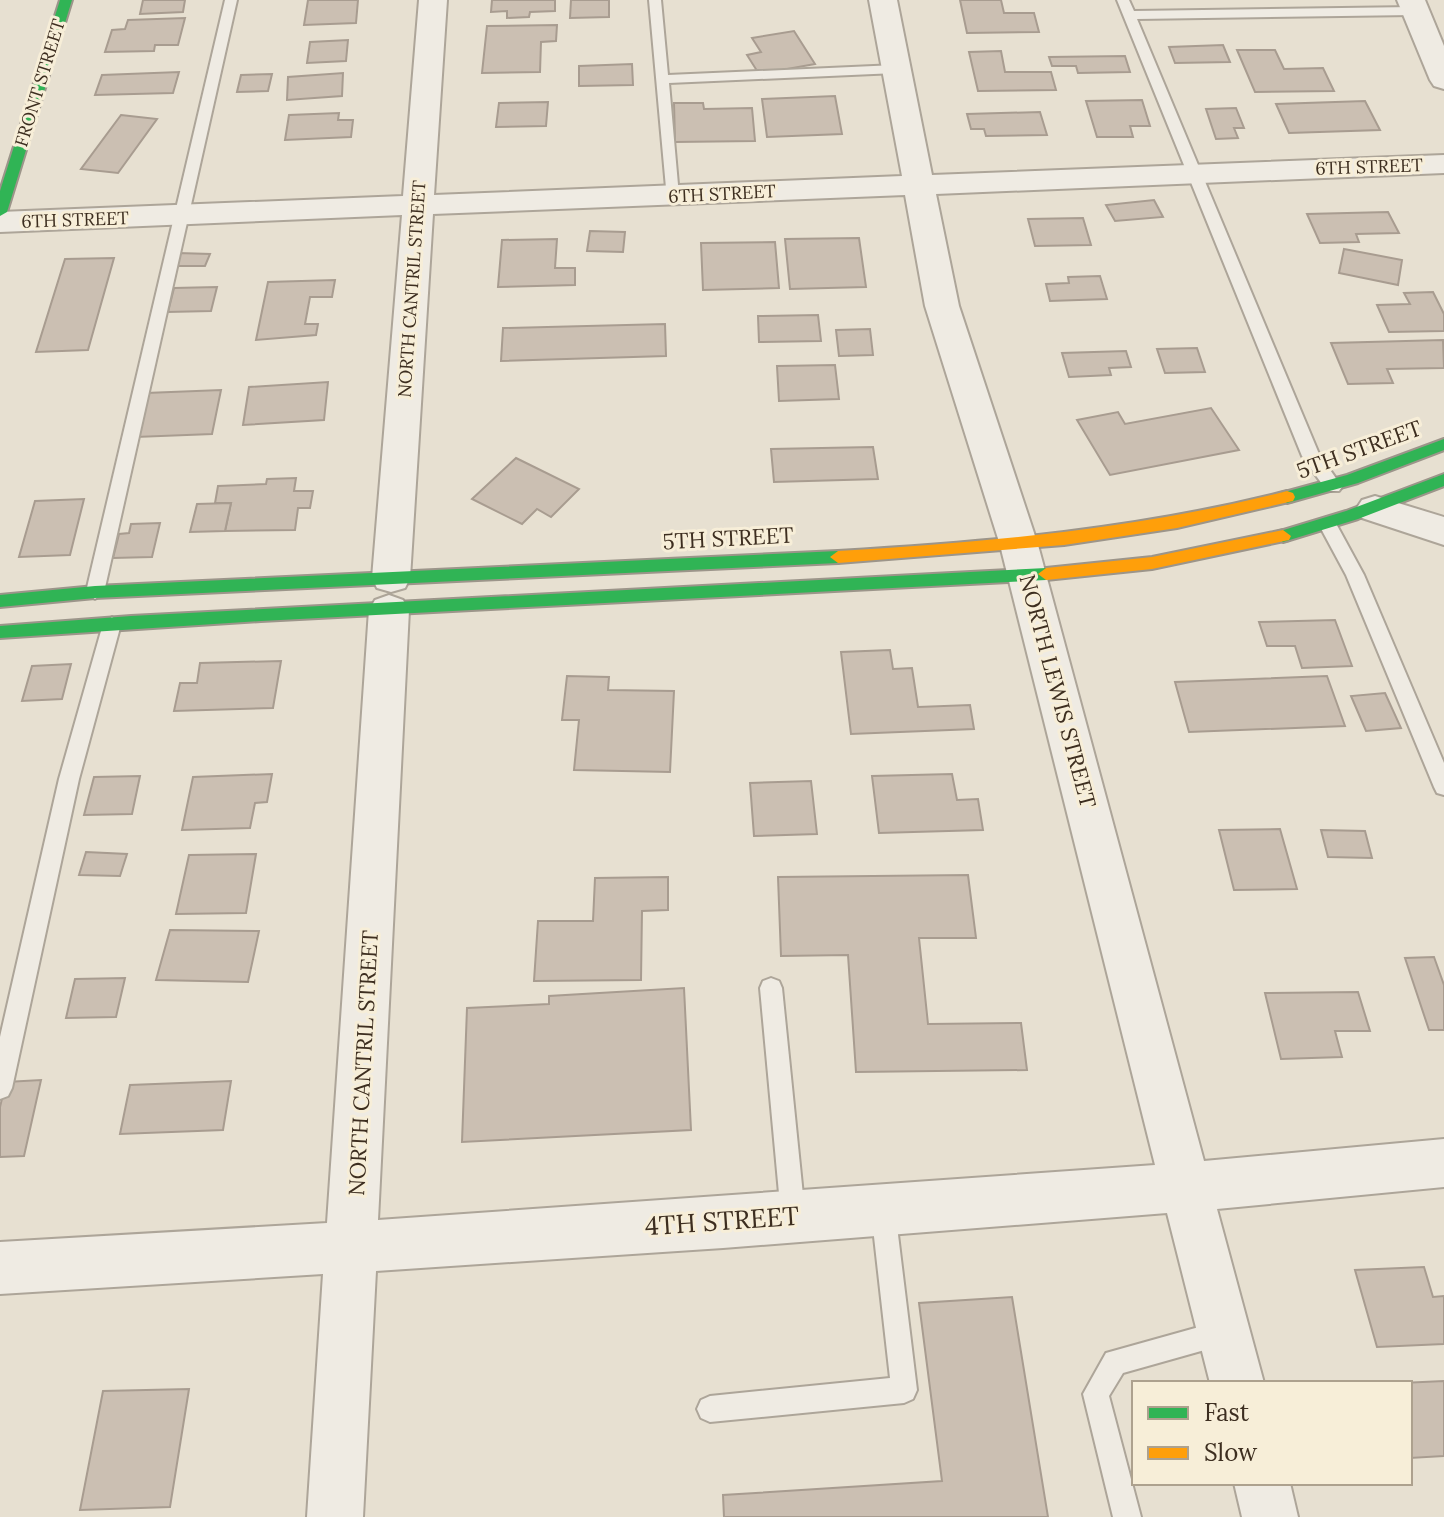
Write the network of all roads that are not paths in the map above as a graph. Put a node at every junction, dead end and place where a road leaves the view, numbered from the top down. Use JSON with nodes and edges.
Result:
{"nodes":[{"id":1,"x":66,"y":0,"type":"edge"},
{"id":2,"x":231,"y":0,"type":"edge"},
{"id":3,"x":433,"y":0,"type":"edge"},
{"id":4,"x":655,"y":0,"type":"edge"},
{"id":5,"x":883,"y":0,"type":"edge"},
{"id":6,"x":1123,"y":0,"type":"edge"},
{"id":7,"x":1412,"y":5,"type":"edge"},
{"id":8,"x":1129,"y":15,"type":"junction"},
{"id":9,"x":896,"y":69,"type":"junction"},
{"id":10,"x":662,"y":79,"type":"junction"},
{"id":11,"x":1444,"y":80,"type":"edge"},
{"id":12,"x":1444,"y":164,"type":"edge"},
{"id":13,"x":1193,"y":173,"type":"junction"},
{"id":14,"x":918,"y":183,"type":"junction"},
{"id":15,"x":672,"y":196,"type":"junction"},
{"id":16,"x":418,"y":207,"type":"junction"},
{"id":17,"x":0,"y":212,"type":"edge"},
{"id":18,"x":179,"y":217,"type":"junction"},
{"id":19,"x":0,"y":222,"type":"edge"},
{"id":20,"x":1444,"y":444,"type":"edge"},
{"id":21,"x":1444,"y":480,"type":"edge"},
{"id":22,"x":1333,"y":487,"type":"junction"},
{"id":23,"x":1375,"y":509,"type":"junction"},
{"id":24,"x":1327,"y":523,"type":"junction"},
{"id":25,"x":1444,"y":531,"type":"edge"},
{"id":26,"x":1024,"y":561,"type":"junction"},
{"id":27,"x":95,"y":592,"type":"junction"},
{"id":28,"x":390,"y":594,"type":"junction"},
{"id":29,"x":0,"y":599,"type":"edge"},
{"id":30,"x":112,"y":624,"type":"junction"},
{"id":31,"x":2,"y":631,"type":"edge"},
{"id":32,"x":1444,"y":787,"type":"edge"},
{"id":33,"x":771,"y":988,"type":"dead end"},
{"id":34,"x":0,"y":1088,"type":"edge"},
{"id":35,"x":1444,"y":1163,"type":"edge"},
{"id":36,"x":1187,"y":1188,"type":"junction"},
{"id":37,"x":883,"y":1210,"type":"junction"},
{"id":38,"x":793,"y":1216,"type":"junction"},
{"id":39,"x":353,"y":1247,"type":"junction"},
{"id":40,"x":0,"y":1268,"type":"edge"},
{"id":41,"x":1224,"y":1333,"type":"junction"},
{"id":42,"x":1236,"y":1381,"type":"edge"},
{"id":43,"x":710,"y":1409,"type":"dead end"},
{"id":44,"x":1262,"y":1485,"type":"edge"},
{"id":45,"x":335,"y":1517,"type":"edge"},
{"id":46,"x":1127,"y":1517,"type":"edge"},
{"id":47,"x":1270,"y":1517,"type":"edge"}],
"edges":[{"from":1,"to":17,"type":"main road","name":"FRONT STREET"},
{"from":2,"to":18,"type":"lane"},
{"from":3,"to":16,"type":"street","name":"NORTH CANTRIL STREET"},
{"from":4,"to":10,"type":"lane"},
{"from":5,"to":9,"type":"street","name":"NORTH LEWIS STREET"},
{"from":6,"to":8,"type":"lane"},
{"from":7,"to":8,"type":"lane"},
{"from":7,"to":11,"type":"street"},
{"from":8,"to":13,"type":"lane"},
{"from":9,"to":10,"type":"lane"},
{"from":9,"to":14,"type":"street","name":"NORTH LEWIS STREET"},
{"from":10,"to":15,"type":"lane"},
{"from":12,"to":13,"type":"street","name":"6TH STREET"},
{"from":13,"to":14,"type":"street","name":"6TH STREET"},
{"from":13,"to":22,"type":"lane"},
{"from":14,"to":15,"type":"street","name":"6TH STREET"},
{"from":14,"to":26,"type":"street","name":"NORTH LEWIS STREET"},
{"from":15,"to":16,"type":"street","name":"6TH STREET"},
{"from":16,"to":18,"type":"street","name":"6TH STREET"},
{"from":16,"to":28,"type":"street","name":"NORTH CANTRIL STREET"},
{"from":18,"to":19,"type":"street","name":"6TH STREET"},
{"from":18,"to":27,"type":"lane"},
{"from":20,"to":22,"type":"main road","name":"5TH STREET"},
{"from":21,"to":23,"type":"main road","name":"5TH STREET"},
{"from":22,"to":26,"type":"main road","name":"5TH STREET"},
{"from":23,"to":24,"type":"main road","name":"5TH STREET"},
{"from":23,"to":25,"type":"street"},
{"from":24,"to":26,"type":"main road","name":"5TH STREET"},
{"from":24,"to":32,"type":"lane"},
{"from":26,"to":28,"type":"main road","name":"5TH STREET"},
{"from":26,"to":28,"type":"main road","name":"5TH STREET"},
{"from":26,"to":36,"type":"street","name":"NORTH LEWIS STREET"},
{"from":27,"to":28,"type":"main road","name":"5TH STREET"},
{"from":27,"to":29,"type":"main road","name":"5TH STREET"},
{"from":28,"to":30,"type":"main road","name":"5TH STREET"},
{"from":28,"to":39,"type":"street","name":"NORTH CANTRIL STREET"},
{"from":30,"to":31,"type":"main road","name":"5TH STREET"},
{"from":30,"to":34,"type":"lane"},
{"from":33,"to":38,"type":"lane"},
{"from":35,"to":36,"type":"street","name":"4TH STREET"},
{"from":36,"to":37,"type":"street","name":"4TH STREET"},
{"from":36,"to":41,"type":"street","name":"NORTH LEWIS STREET"},
{"from":37,"to":38,"type":"street","name":"4TH STREET"},
{"from":37,"to":43,"type":"lane"},
{"from":38,"to":39,"type":"street","name":"4TH STREET"},
{"from":39,"to":40,"type":"street","name":"4TH STREET"},
{"from":39,"to":45,"type":"street","name":"NORTH CANTRIL STREET"},
{"from":41,"to":42,"type":"street","name":"NORTH LEWIS STREET"},
{"from":41,"to":46,"type":"lane"},
{"from":44,"to":47,"type":"street"}]}
